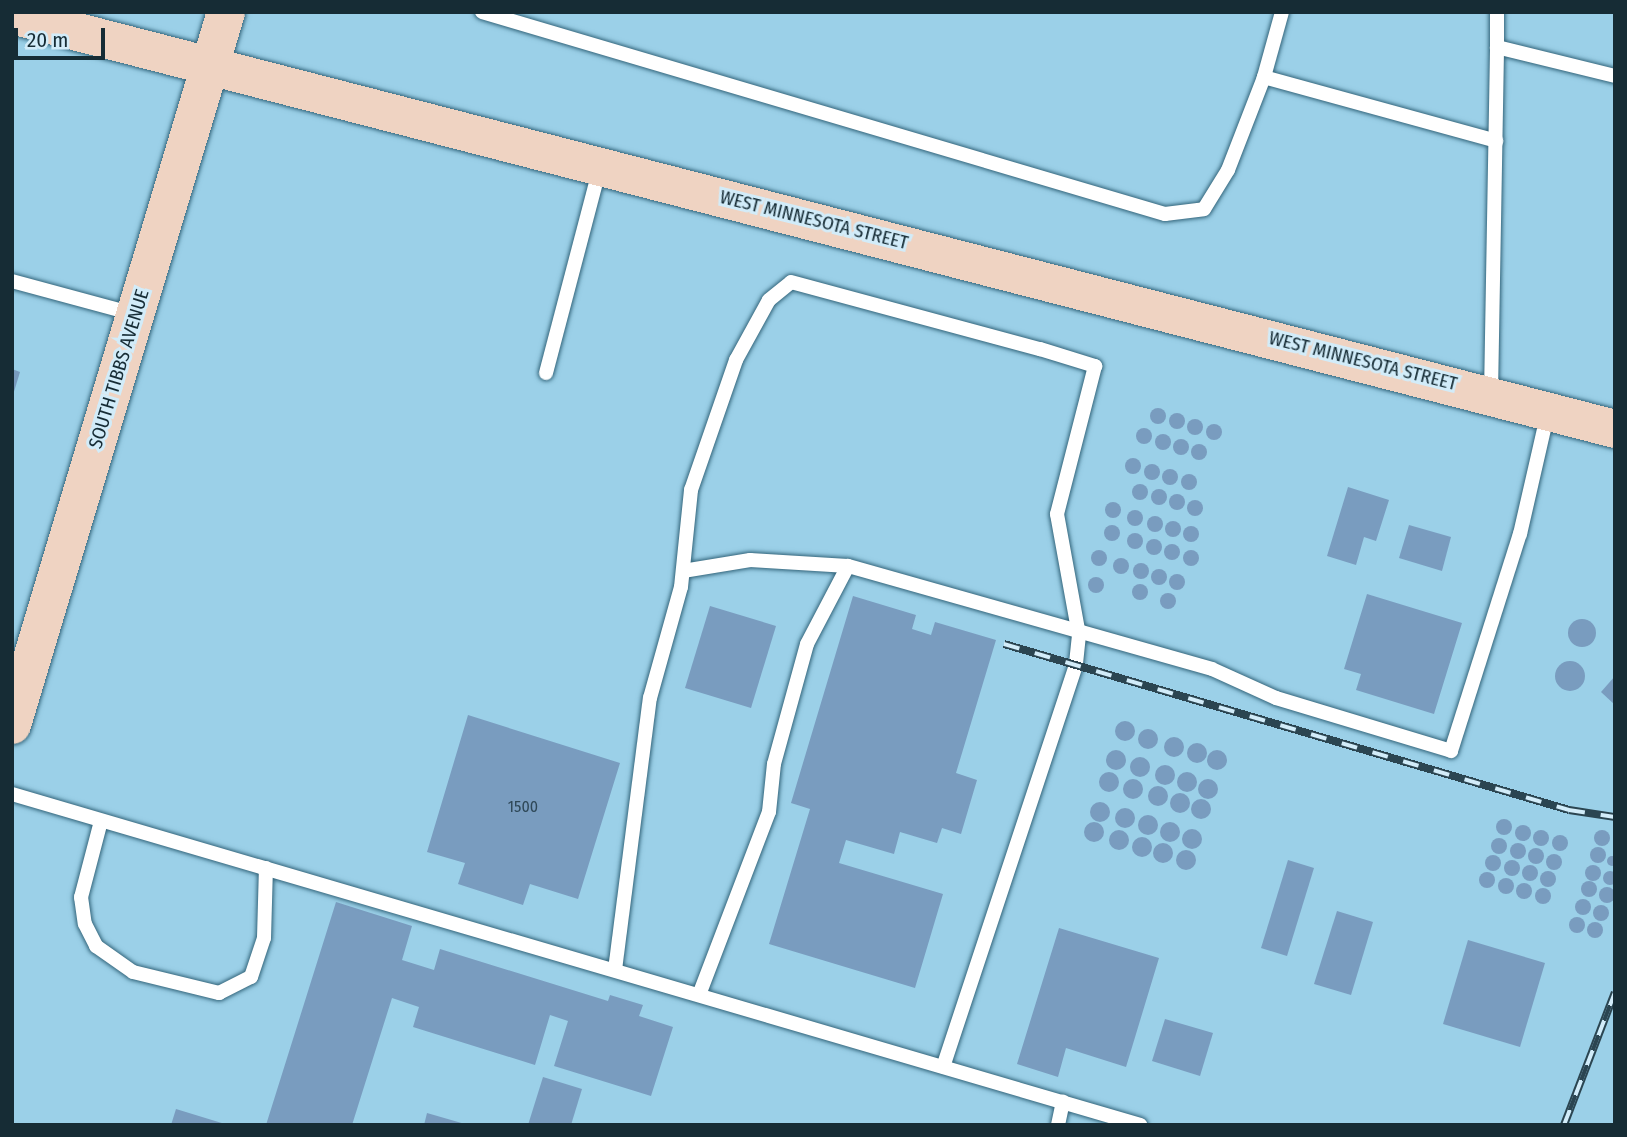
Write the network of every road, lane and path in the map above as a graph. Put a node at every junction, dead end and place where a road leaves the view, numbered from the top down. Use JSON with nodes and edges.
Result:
{"nodes":[{"id":1,"x":226,"y":12,"type":"edge"},
{"id":2,"x":482,"y":12,"type":"edge"},
{"id":3,"x":1282,"y":12,"type":"edge"},
{"id":4,"x":1497,"y":12,"type":"edge"},
{"id":5,"x":12,"y":15,"type":"edge"},
{"id":6,"x":1497,"y":47,"type":"junction"},
{"id":7,"x":210,"y":64,"type":"junction"},
{"id":8,"x":1615,"y":76,"type":"edge"},
{"id":9,"x":1264,"y":77,"type":"junction"},
{"id":10,"x":1496,"y":141,"type":"junction"},
{"id":11,"x":600,"y":166,"type":"junction"},
{"id":12,"x":12,"y":281,"type":"edge"},
{"id":13,"x":136,"y":314,"type":"junction"},
{"id":14,"x":546,"y":373,"type":"dead end"},
{"id":15,"x":1491,"y":394,"type":"junction"},
{"id":16,"x":1548,"y":411,"type":"junction"},
{"id":17,"x":1615,"y":429,"type":"edge"},
{"id":18,"x":848,"y":566,"type":"junction"},
{"id":19,"x":683,"y":571,"type":"junction"},
{"id":20,"x":1079,"y":635,"type":"junction"},
{"id":21,"x":12,"y":724,"type":"edge"},
{"id":22,"x":12,"y":794,"type":"edge"},
{"id":23,"x":101,"y":821,"type":"junction"},
{"id":24,"x":266,"y":869,"type":"junction"},
{"id":25,"x":615,"y":970,"type":"junction"},
{"id":26,"x":699,"y":995,"type":"junction"},
{"id":27,"x":943,"y":1067,"type":"junction"},
{"id":28,"x":1063,"y":1102,"type":"junction"},
{"id":29,"x":1058,"y":1125,"type":"edge"},
{"id":30,"x":1140,"y":1125,"type":"edge"}],
"edges":[{"from":1,"to":7,"type":"street","name":"SOUTH TIBBS AVENUE"},
{"from":2,"to":9,"type":"lane"},
{"from":3,"to":9,"type":"lane"},
{"from":4,"to":6,"type":"lane"},
{"from":5,"to":7,"type":"street","name":"WEST MINNESOTA STREET"},
{"from":6,"to":8,"type":"lane"},
{"from":6,"to":10,"type":"lane"},
{"from":7,"to":11,"type":"street","name":"WEST MINNESOTA STREET"},
{"from":7,"to":13,"type":"street","name":"SOUTH TIBBS AVENUE"},
{"from":9,"to":10,"type":"lane"},
{"from":10,"to":15,"type":"lane"},
{"from":11,"to":14,"type":"lane"},
{"from":11,"to":15,"type":"street","name":"WEST MINNESOTA STREET"},
{"from":12,"to":13,"type":"lane"},
{"from":13,"to":21,"type":"street","name":"SOUTH TIBBS AVENUE"},
{"from":15,"to":16,"type":"street","name":"WEST MINNESOTA STREET"},
{"from":16,"to":17,"type":"street","name":"WEST MINNESOTA STREET"},
{"from":16,"to":20,"type":"lane"},
{"from":18,"to":19,"type":"lane"},
{"from":18,"to":20,"type":"lane"},
{"from":18,"to":26,"type":"lane"},
{"from":19,"to":20,"type":"lane"},
{"from":19,"to":25,"type":"lane"},
{"from":20,"to":27,"type":"lane"},
{"from":22,"to":23,"type":"lane"},
{"from":23,"to":24,"type":"lane"},
{"from":23,"to":24,"type":"lane"},
{"from":24,"to":25,"type":"lane"},
{"from":25,"to":26,"type":"lane"},
{"from":26,"to":27,"type":"lane"},
{"from":27,"to":28,"type":"lane"},
{"from":28,"to":29,"type":"lane"},
{"from":28,"to":30,"type":"lane"}]}
